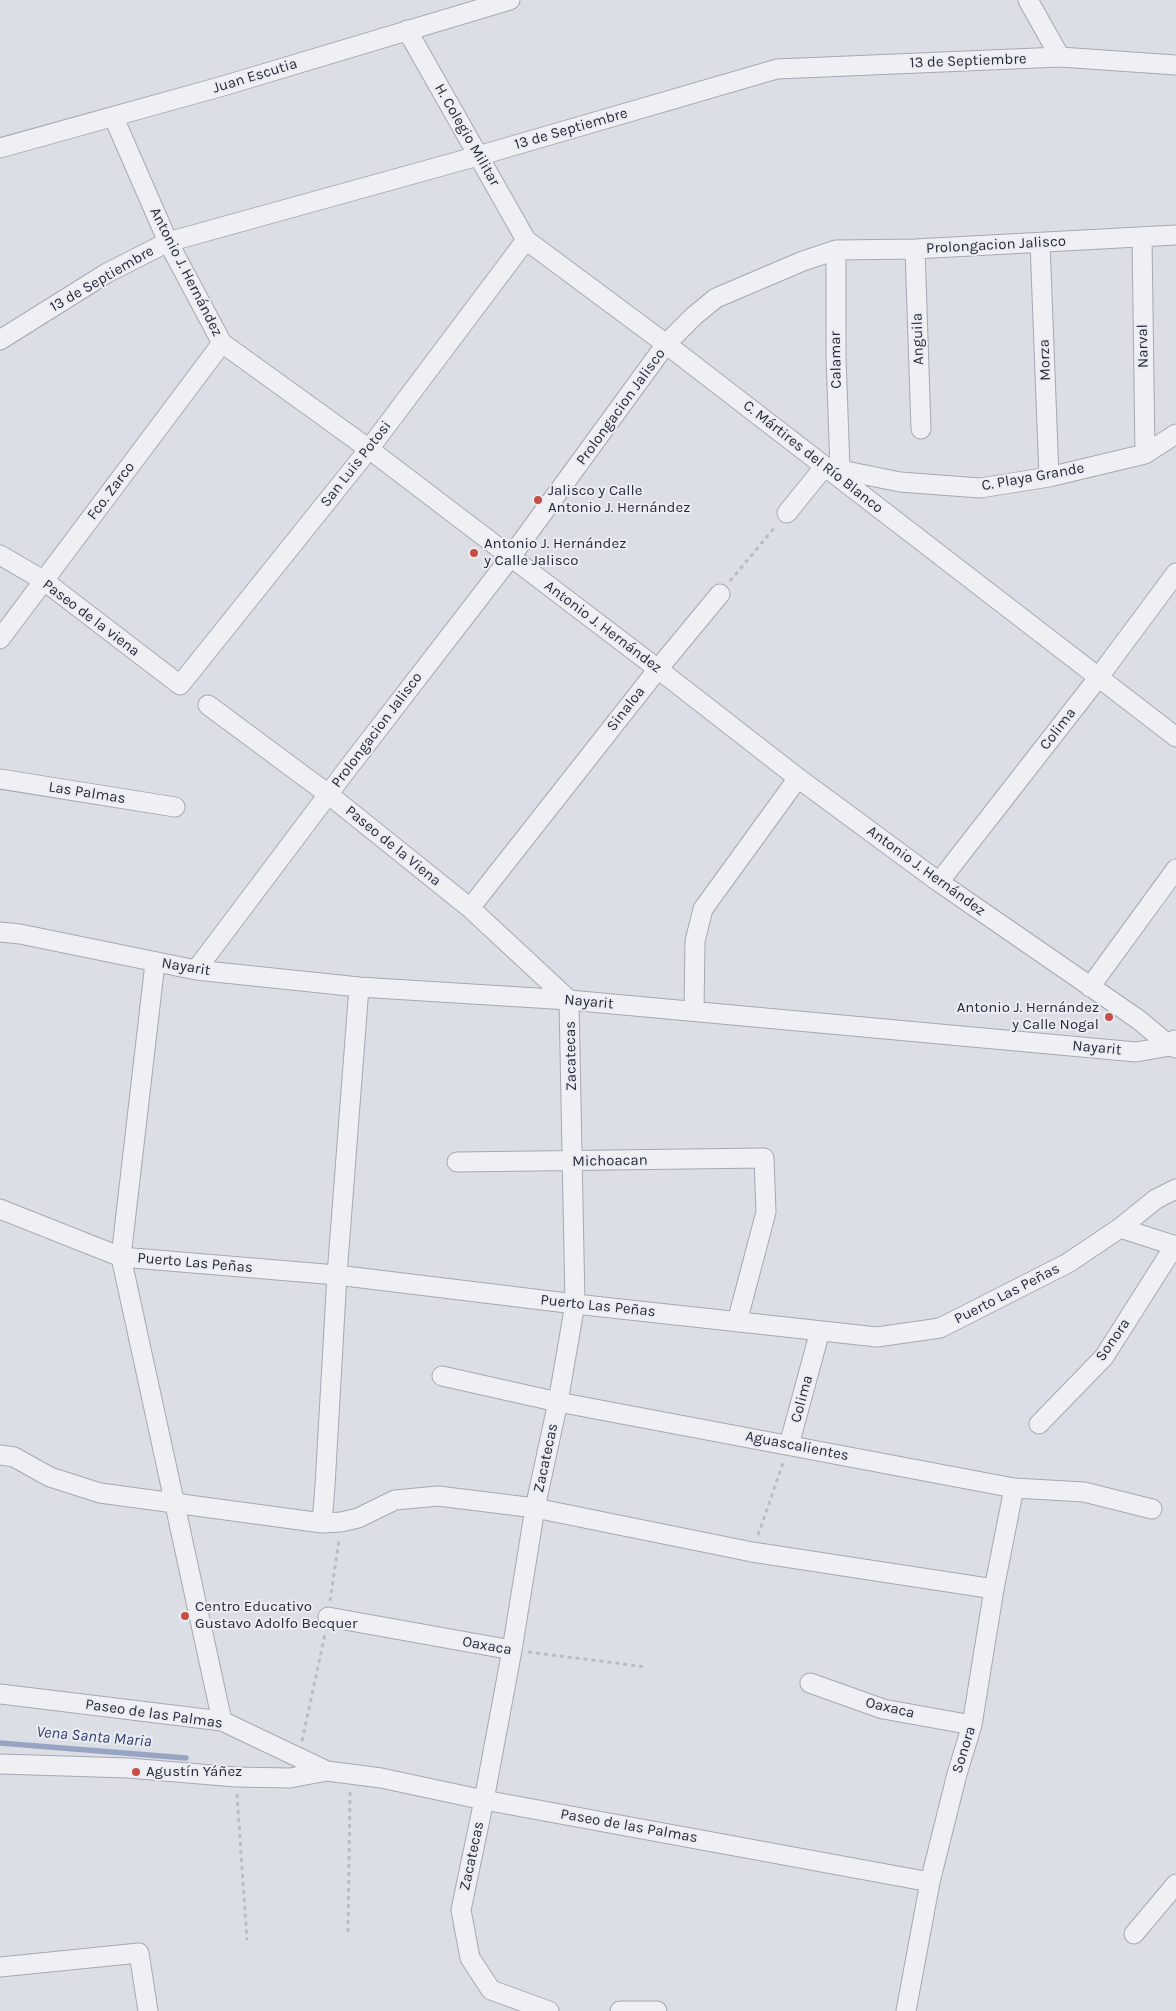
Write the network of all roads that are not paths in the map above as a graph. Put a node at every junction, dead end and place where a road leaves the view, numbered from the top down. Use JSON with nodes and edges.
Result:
{"nodes":[{"id":1,"x":510,"y":0,"type":"edge"},
{"id":2,"x":1028,"y":0,"type":"edge"},
{"id":3,"x":490,"y":3,"type":"edge"},
{"id":4,"x":407,"y":30,"type":"junction"},
{"id":5,"x":1060,"y":57,"type":"junction"},
{"id":6,"x":1176,"y":65,"type":"edge"},
{"id":7,"x":114,"y":118,"type":"junction"},
{"id":8,"x":0,"y":148,"type":"edge"},
{"id":9,"x":478,"y":156,"type":"junction"},
{"id":10,"x":1176,"y":235,"type":"edge"},
{"id":11,"x":1142,"y":237,"type":"junction"},
{"id":12,"x":526,"y":240,"type":"junction"},
{"id":13,"x":168,"y":242,"type":"junction"},
{"id":14,"x":1040,"y":243,"type":"junction"},
{"id":15,"x":915,"y":249,"type":"junction"},
{"id":16,"x":836,"y":250,"type":"junction"},
{"id":17,"x":0,"y":340,"type":"edge"},
{"id":18,"x":222,"y":343,"type":"junction"},
{"id":19,"x":666,"y":344,"type":"junction"},
{"id":20,"x":921,"y":428,"type":"dead end"},
{"id":21,"x":1176,"y":434,"type":"edge"},
{"id":22,"x":369,"y":449,"type":"junction"},
{"id":23,"x":1145,"y":454,"type":"junction"},
{"id":24,"x":832,"y":468,"type":"junction"},
{"id":25,"x":1049,"y":477,"type":"junction"},
{"id":26,"x":787,"y":512,"type":"road end"},
{"id":27,"x":0,"y":555,"type":"edge"},
{"id":28,"x":510,"y":558,"type":"junction"},
{"id":29,"x":1176,"y":573,"type":"edge"},
{"id":30,"x":42,"y":580,"type":"junction"},
{"id":31,"x":720,"y":594,"type":"road end"},
{"id":32,"x":0,"y":639,"type":"edge"},
{"id":33,"x":658,"y":668,"type":"junction"},
{"id":34,"x":1098,"y":678,"type":"junction"},
{"id":35,"x":180,"y":685,"type":"joint"},
{"id":36,"x":208,"y":705,"type":"dead end"},
{"id":37,"x":1176,"y":737,"type":"edge"},
{"id":38,"x":798,"y":778,"type":"junction"},
{"id":39,"x":0,"y":779,"type":"edge"},
{"id":40,"x":328,"y":794,"type":"junction"},
{"id":41,"x":175,"y":807,"type":"dead end"},
{"id":42,"x":1176,"y":869,"type":"edge"},
{"id":43,"x":939,"y":882,"type":"junction"},
{"id":44,"x":470,"y":908,"type":"junction"},
{"id":45,"x":0,"y":932,"type":"edge"},
{"id":46,"x":155,"y":963,"type":"junction"},
{"id":47,"x":196,"y":970,"type":"junction"},
{"id":48,"x":359,"y":987,"type":"junction"},
{"id":49,"x":1090,"y":987,"type":"junction"},
{"id":50,"x":570,"y":1000,"type":"junction"},
{"id":51,"x":694,"y":1011,"type":"junction"},
{"id":52,"x":1175,"y":1040,"type":"edge"},
{"id":53,"x":456,"y":1162,"type":"dead end"},
{"id":54,"x":573,"y":1162,"type":"junction"},
{"id":55,"x":1176,"y":1190,"type":"edge"},
{"id":56,"x":0,"y":1210,"type":"edge"},
{"id":57,"x":1120,"y":1228,"type":"junction"},
{"id":58,"x":1176,"y":1245,"type":"edge"},
{"id":59,"x":121,"y":1257,"type":"junction"},
{"id":60,"x":337,"y":1275,"type":"junction"},
{"id":61,"x":575,"y":1304,"type":"junction"},
{"id":62,"x":737,"y":1322,"type":"junction"},
{"id":63,"x":820,"y":1331,"type":"junction"},
{"id":64,"x":442,"y":1376,"type":"dead end"},
{"id":65,"x":558,"y":1402,"type":"junction"},
{"id":66,"x":1038,"y":1424,"type":"dead end"},
{"id":67,"x":789,"y":1445,"type":"junction"},
{"id":68,"x":0,"y":1455,"type":"edge"},
{"id":69,"x":1014,"y":1488,"type":"junction"},
{"id":70,"x":173,"y":1502,"type":"junction"},
{"id":71,"x":535,"y":1508,"type":"junction"},
{"id":72,"x":1152,"y":1508,"type":"dead end"},
{"id":73,"x":322,"y":1523,"type":"junction"},
{"id":74,"x":994,"y":1589,"type":"junction"},
{"id":75,"x":328,"y":1617,"type":"road end"},
{"id":76,"x":512,"y":1650,"type":"junction"},
{"id":77,"x":810,"y":1683,"type":"dead end"},
{"id":78,"x":0,"y":1694,"type":"edge"},
{"id":79,"x":222,"y":1721,"type":"junction"},
{"id":80,"x":972,"y":1725,"type":"junction"},
{"id":81,"x":0,"y":1764,"type":"edge"},
{"id":82,"x":328,"y":1771,"type":"junction"},
{"id":83,"x":484,"y":1800,"type":"junction"},
{"id":84,"x":930,"y":1882,"type":"junction"},
{"id":85,"x":1176,"y":1884,"type":"edge"},
{"id":86,"x":1134,"y":1934,"type":"dead end"},
{"id":87,"x":0,"y":1967,"type":"edge"},
{"id":88,"x":148,"y":2011,"type":"edge"},
{"id":89,"x":549,"y":2011,"type":"edge"},
{"id":90,"x":620,"y":2011,"type":"edge"},
{"id":91,"x":657,"y":2011,"type":"edge"},
{"id":92,"x":906,"y":2011,"type":"edge"}],
"edges":[{"from":1,"to":3,"type":"street","name":"Juan Escutia"},
{"from":2,"to":5,"type":"street"},
{"from":3,"to":4,"type":"street","name":"Juan Escutia"},
{"from":4,"to":7,"type":"street","name":"Juan Escutia"},
{"from":4,"to":9,"type":"street","name":"H. Colegio Militar"},
{"from":5,"to":6,"type":"street","name":"13 de Septiembre"},
{"from":5,"to":9,"type":"street","name":"13 de Septiembre"},
{"from":7,"to":8,"type":"street","name":"Juan Escutia"},
{"from":7,"to":13,"type":"street","name":"Antonio J. Hernández"},
{"from":9,"to":12,"type":"street","name":"H. Colegio Militar"},
{"from":9,"to":13,"type":"street","name":"13 de Septiembre"},
{"from":10,"to":11,"type":"street","name":"Prolongacion Jalisco"},
{"from":11,"to":14,"type":"street","name":"Prolongacion Jalisco"},
{"from":11,"to":23,"type":"street","name":"Narval"},
{"from":12,"to":19,"type":"street","name":"C. Mártires del Río Blanco"},
{"from":12,"to":22,"type":"street","name":"San Luis Potosi"},
{"from":13,"to":17,"type":"street","name":"13 de Septiembre"},
{"from":13,"to":18,"type":"street","name":"Antonio J. Hernández"},
{"from":14,"to":15,"type":"street","name":"Prolongacion Jalisco"},
{"from":14,"to":25,"type":"street","name":"Morza"},
{"from":15,"to":16,"type":"street","name":"Prolongacion Jalisco"},
{"from":15,"to":20,"type":"street","name":"Anguila"},
{"from":16,"to":19,"type":"street","name":"Prolongacion Jalisco"},
{"from":16,"to":24,"type":"street","name":"Calamar"},
{"from":18,"to":22,"type":"street","name":"Antonio J. Hernández"},
{"from":18,"to":30,"type":"street","name":"Fco. Zarco"},
{"from":19,"to":24,"type":"street","name":"C. Mártires del Río Blanco"},
{"from":19,"to":28,"type":"street","name":"Prolongacion Jalisco"},
{"from":21,"to":23,"type":"street","name":"C. Playa Grande"},
{"from":22,"to":28,"type":"street","name":"Antonio J. Hernández"},
{"from":22,"to":35,"type":"street","name":"San Luis Potosi"},
{"from":23,"to":25,"type":"street","name":"C. Playa Grande"},
{"from":24,"to":25,"type":"street","name":"C. Playa Grande"},
{"from":24,"to":26,"type":"street"},
{"from":24,"to":34,"type":"street","name":"C. Mártires del Río Blanco"},
{"from":27,"to":30,"type":"street","name":"Paseo de la viena"},
{"from":28,"to":33,"type":"street","name":"Antonio J. Hernández"},
{"from":28,"to":40,"type":"street","name":"Prolongacion Jalisco"},
{"from":29,"to":34,"type":"street","name":"Colima"},
{"from":30,"to":32,"type":"street","name":"Fco. Zarco"},
{"from":30,"to":35,"type":"street","name":"Paseo de la viena"},
{"from":31,"to":33,"type":"street","name":"Sinaloa"},
{"from":33,"to":38,"type":"street","name":"Antonio J. Hernández"},
{"from":33,"to":44,"type":"street","name":"Sinaloa"},
{"from":34,"to":37,"type":"street","name":"C. Mártires del Río Blanco"},
{"from":34,"to":43,"type":"street","name":"Colima"},
{"from":36,"to":40,"type":"street","name":"Paseo de la Viena"},
{"from":38,"to":43,"type":"street","name":"Antonio J. Hernández"},
{"from":38,"to":51,"type":"street"},
{"from":39,"to":41,"type":"street","name":"Las Palmas"},
{"from":40,"to":44,"type":"street","name":"Paseo de la Viena"},
{"from":40,"to":47,"type":"street","name":"Prolongacion Jalisco"},
{"from":42,"to":49,"type":"street"},
{"from":43,"to":49,"type":"street","name":"Antonio J. Hernández"},
{"from":44,"to":50,"type":"street","name":"Paseo de la Viena"},
{"from":45,"to":46,"type":"street","name":"Nayarit"},
{"from":46,"to":47,"type":"street","name":"Nayarit"},
{"from":46,"to":59,"type":"street"},
{"from":47,"to":48,"type":"street","name":"Nayarit"},
{"from":48,"to":50,"type":"street","name":"Nayarit"},
{"from":48,"to":60,"type":"street"},
{"from":49,"to":52,"type":"street","name":"Antonio J. Hernández"},
{"from":50,"to":51,"type":"street","name":"Nayarit"},
{"from":50,"to":54,"type":"street","name":"Zacatecas"},
{"from":51,"to":52,"type":"street","name":"Nayarit"},
{"from":53,"to":54,"type":"street","name":"Michoacan"},
{"from":54,"to":61,"type":"street","name":"Zacatecas"},
{"from":54,"to":62,"type":"street","name":"Michoacan"},
{"from":55,"to":57,"type":"street","name":"Puerto Las Peñas"},
{"from":56,"to":59,"type":"street","name":"Puerto Las Peñas"},
{"from":57,"to":58,"type":"street"},
{"from":57,"to":63,"type":"street","name":"Puerto Las Peñas"},
{"from":58,"to":66,"type":"street","name":"Sonora"},
{"from":59,"to":60,"type":"street","name":"Puerto Las Peñas"},
{"from":59,"to":70,"type":"street"},
{"from":60,"to":61,"type":"street","name":"Puerto Las Peñas"},
{"from":60,"to":73,"type":"street"},
{"from":61,"to":62,"type":"street","name":"Puerto Las Peñas"},
{"from":61,"to":65,"type":"street","name":"Zacatecas"},
{"from":62,"to":63,"type":"street","name":"Puerto Las Peñas"},
{"from":63,"to":67,"type":"street","name":"Colima"},
{"from":64,"to":65,"type":"street","name":"Aguascalientes"},
{"from":65,"to":67,"type":"street","name":"Aguascalientes"},
{"from":65,"to":71,"type":"street","name":"Zacatecas"},
{"from":67,"to":69,"type":"street","name":"Aguascalientes"},
{"from":68,"to":70,"type":"street"},
{"from":69,"to":72,"type":"street","name":"Aguascalientes"},
{"from":69,"to":74,"type":"street","name":"Sonora"},
{"from":70,"to":73,"type":"street"},
{"from":70,"to":79,"type":"street"},
{"from":71,"to":73,"type":"street"},
{"from":71,"to":74,"type":"street"},
{"from":71,"to":76,"type":"street","name":"Zacatecas"},
{"from":74,"to":80,"type":"street","name":"Sonora"},
{"from":75,"to":76,"type":"street","name":"Oaxaca"},
{"from":76,"to":83,"type":"street","name":"Zacatecas"},
{"from":77,"to":80,"type":"street","name":"Oaxaca"},
{"from":78,"to":79,"type":"street","name":"Paseo de las Palmas"},
{"from":79,"to":82,"type":"street","name":"Paseo de las Palmas"},
{"from":80,"to":84,"type":"street","name":"Sonora"},
{"from":81,"to":82,"type":"street","name":"Paseo de las Palmas"},
{"from":82,"to":83,"type":"street","name":"Paseo de las Palmas"},
{"from":83,"to":84,"type":"street","name":"Paseo de las Palmas"},
{"from":83,"to":89,"type":"street","name":"Zacatecas"},
{"from":84,"to":92,"type":"street","name":"Sonora"},
{"from":85,"to":86,"type":"street"},
{"from":87,"to":88,"type":"street"},
{"from":90,"to":91,"type":"street"}]}
